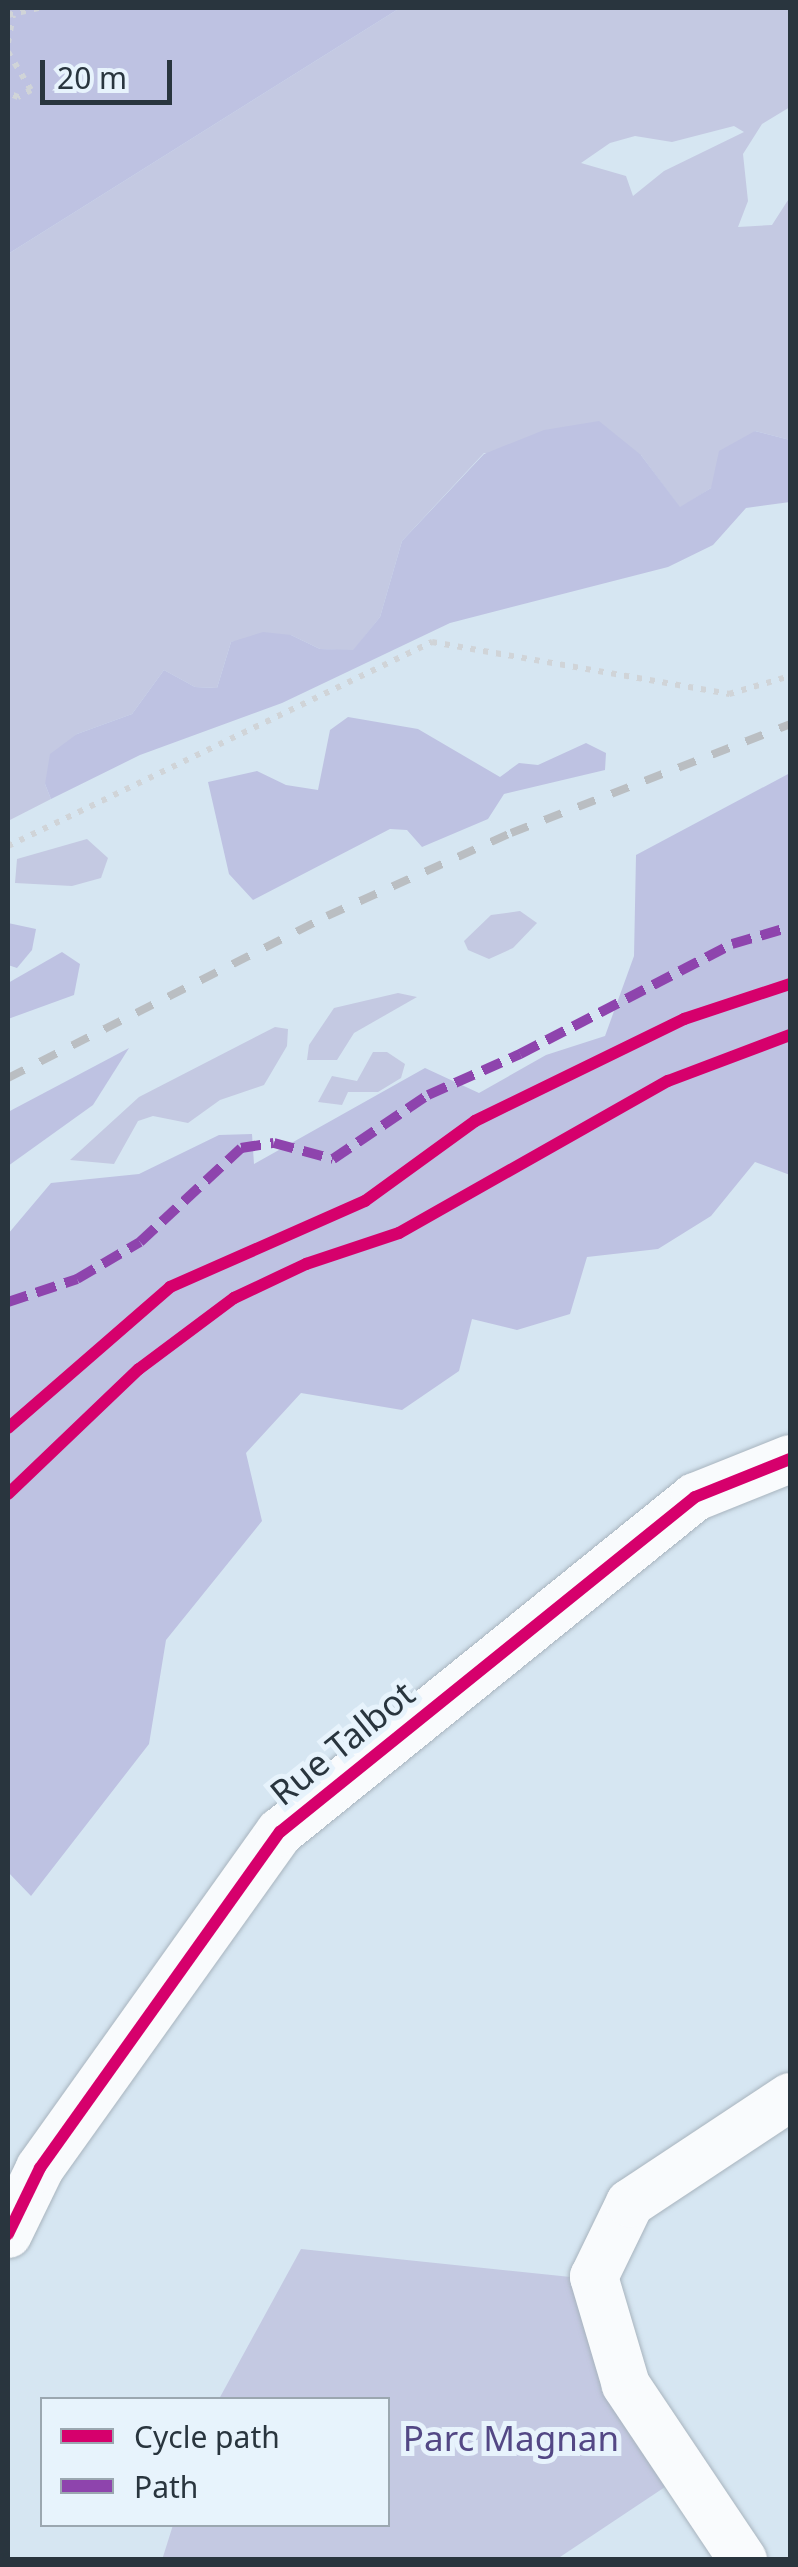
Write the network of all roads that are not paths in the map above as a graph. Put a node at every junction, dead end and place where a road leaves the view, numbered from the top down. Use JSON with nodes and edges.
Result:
{"nodes":[{"id":1,"x":790,"y":1459,"type":"edge"},
{"id":2,"x":790,"y":2098,"type":"edge"},
{"id":3,"x":8,"y":2234,"type":"edge"},
{"id":4,"x":744,"y":2560,"type":"edge"}],
"edges":[{"from":1,"to":3,"type":"street","name":"Rue Talbot"},
{"from":2,"to":4,"type":"street"}]}
